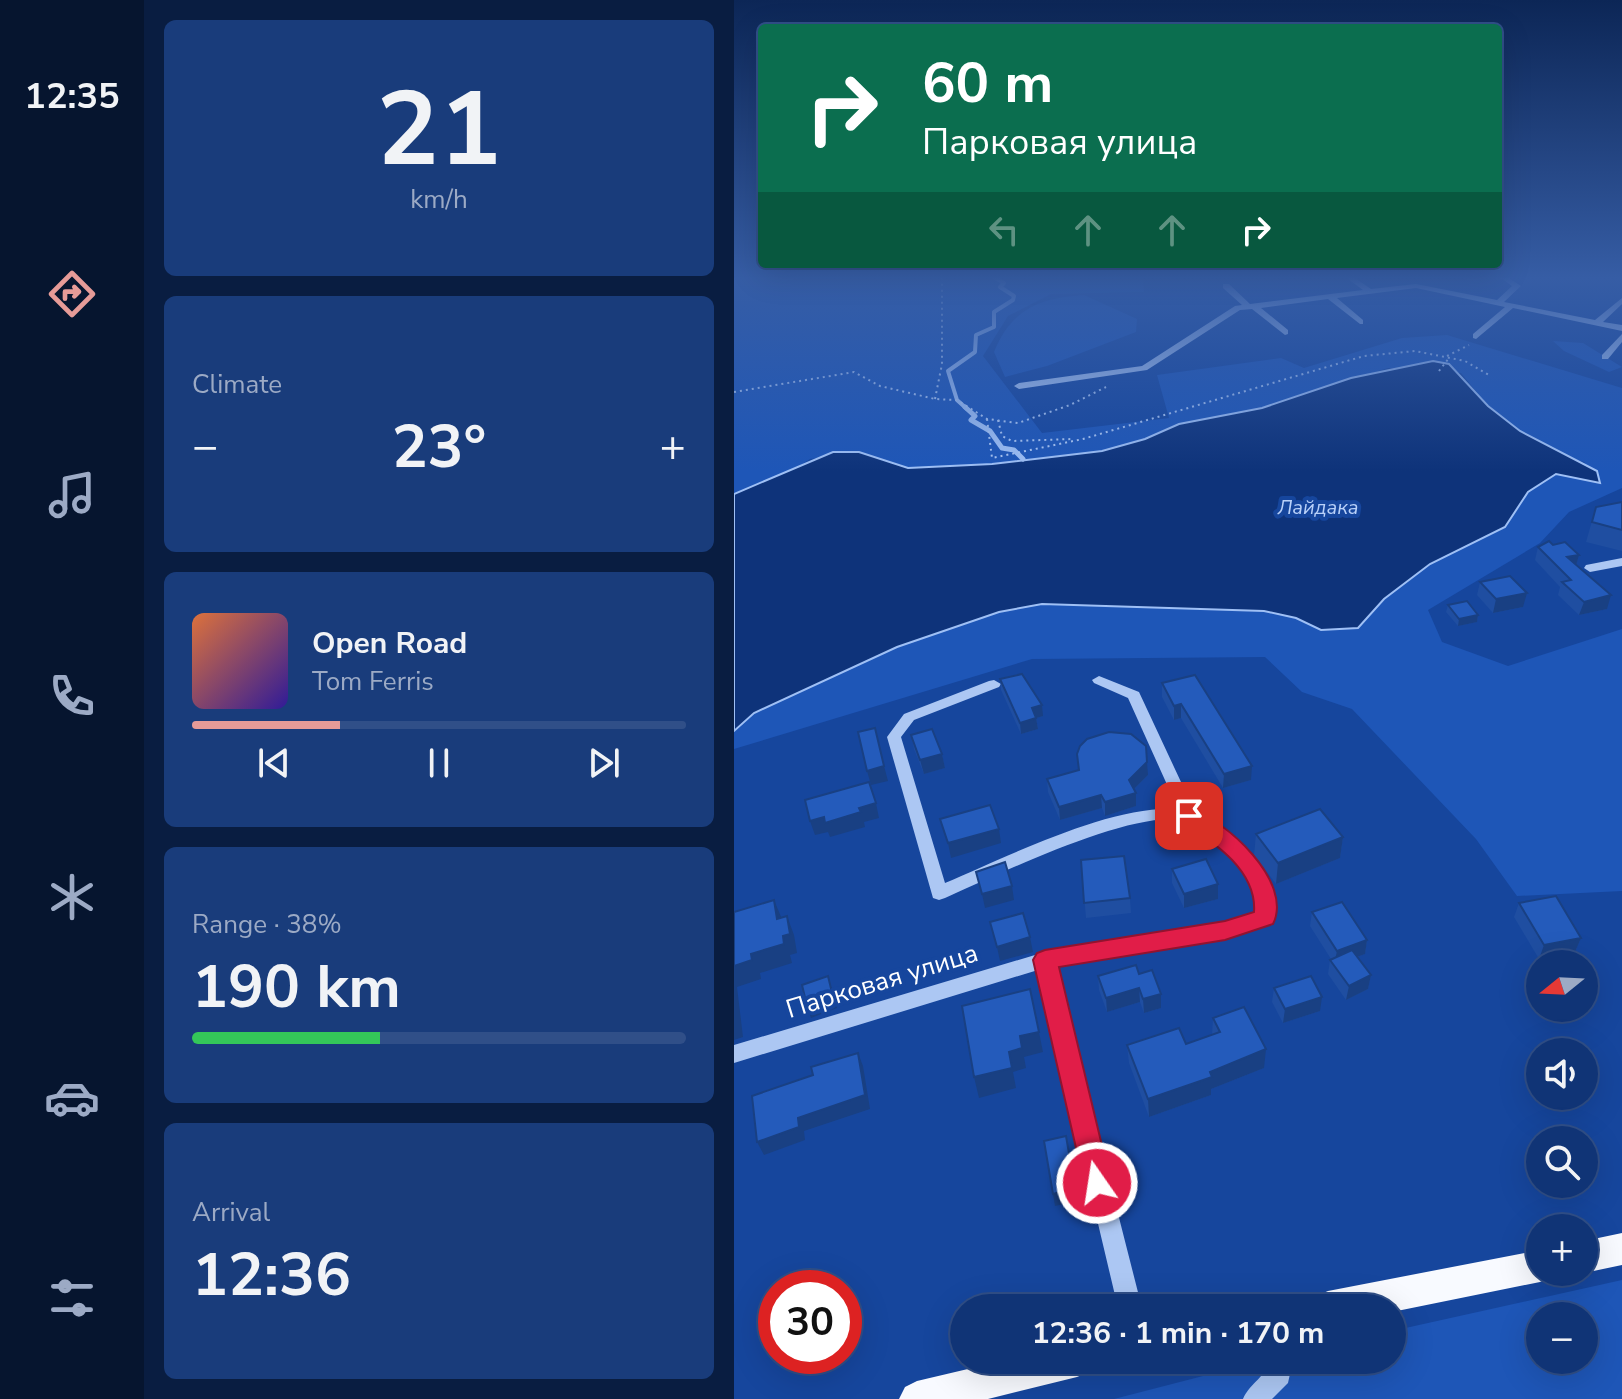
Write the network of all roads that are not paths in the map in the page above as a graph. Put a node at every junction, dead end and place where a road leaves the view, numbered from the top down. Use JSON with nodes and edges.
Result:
{"nodes":[{"id":1,"x":1182,"y":341,"type":"edge"},
{"id":2,"x":1618,"y":341,"type":"edge"},
{"id":3,"x":1605,"y":357,"type":"dead end"},
{"id":4,"x":1019,"y":386,"type":"dead end"},
{"id":5,"x":1622,"y":562,"type":"edge"},
{"id":6,"x":1590,"y":568,"type":"dead end"},
{"id":7,"x":1099,"y":680,"type":"dead end"},
{"id":8,"x":994,"y":684,"type":"dead end"},
{"id":9,"x":1189,"y":816,"type":"junction"},
{"id":10,"x":1045,"y":960,"type":"junction"},
{"id":11,"x":734,"y":1054,"type":"edge"},
{"id":12,"x":1622,"y":1249,"type":"edge"},
{"id":13,"x":1598,"y":1254,"type":"edge"},
{"id":14,"x":1526,"y":1269,"type":"edge"},
{"id":15,"x":1127,"y":1294,"type":"edge"},
{"id":16,"x":1399,"y":1294,"type":"edge"},
{"id":17,"x":1020,"y":1374,"type":"edge"},
{"id":18,"x":1279,"y":1374,"type":"edge"},
{"id":19,"x":917,"y":1399,"type":"edge"},
{"id":20,"x":1255,"y":1399,"type":"edge"}],
"edges":[{"from":1,"to":4,"type":"street"},
{"from":2,"to":3,"type":"street"},
{"from":5,"to":6,"type":"street"},
{"from":7,"to":9,"type":"street"},
{"from":8,"to":9,"type":"street"},
{"from":9,"to":10,"type":"street","name":"Парковая улица"},
{"from":10,"to":11,"type":"street","name":"Парковая улица"},
{"from":10,"to":15,"type":"street"},
{"from":12,"to":13,"type":"main road"},
{"from":14,"to":16,"type":"main road"},
{"from":17,"to":19,"type":"main road"},
{"from":18,"to":20,"type":"street"}]}
